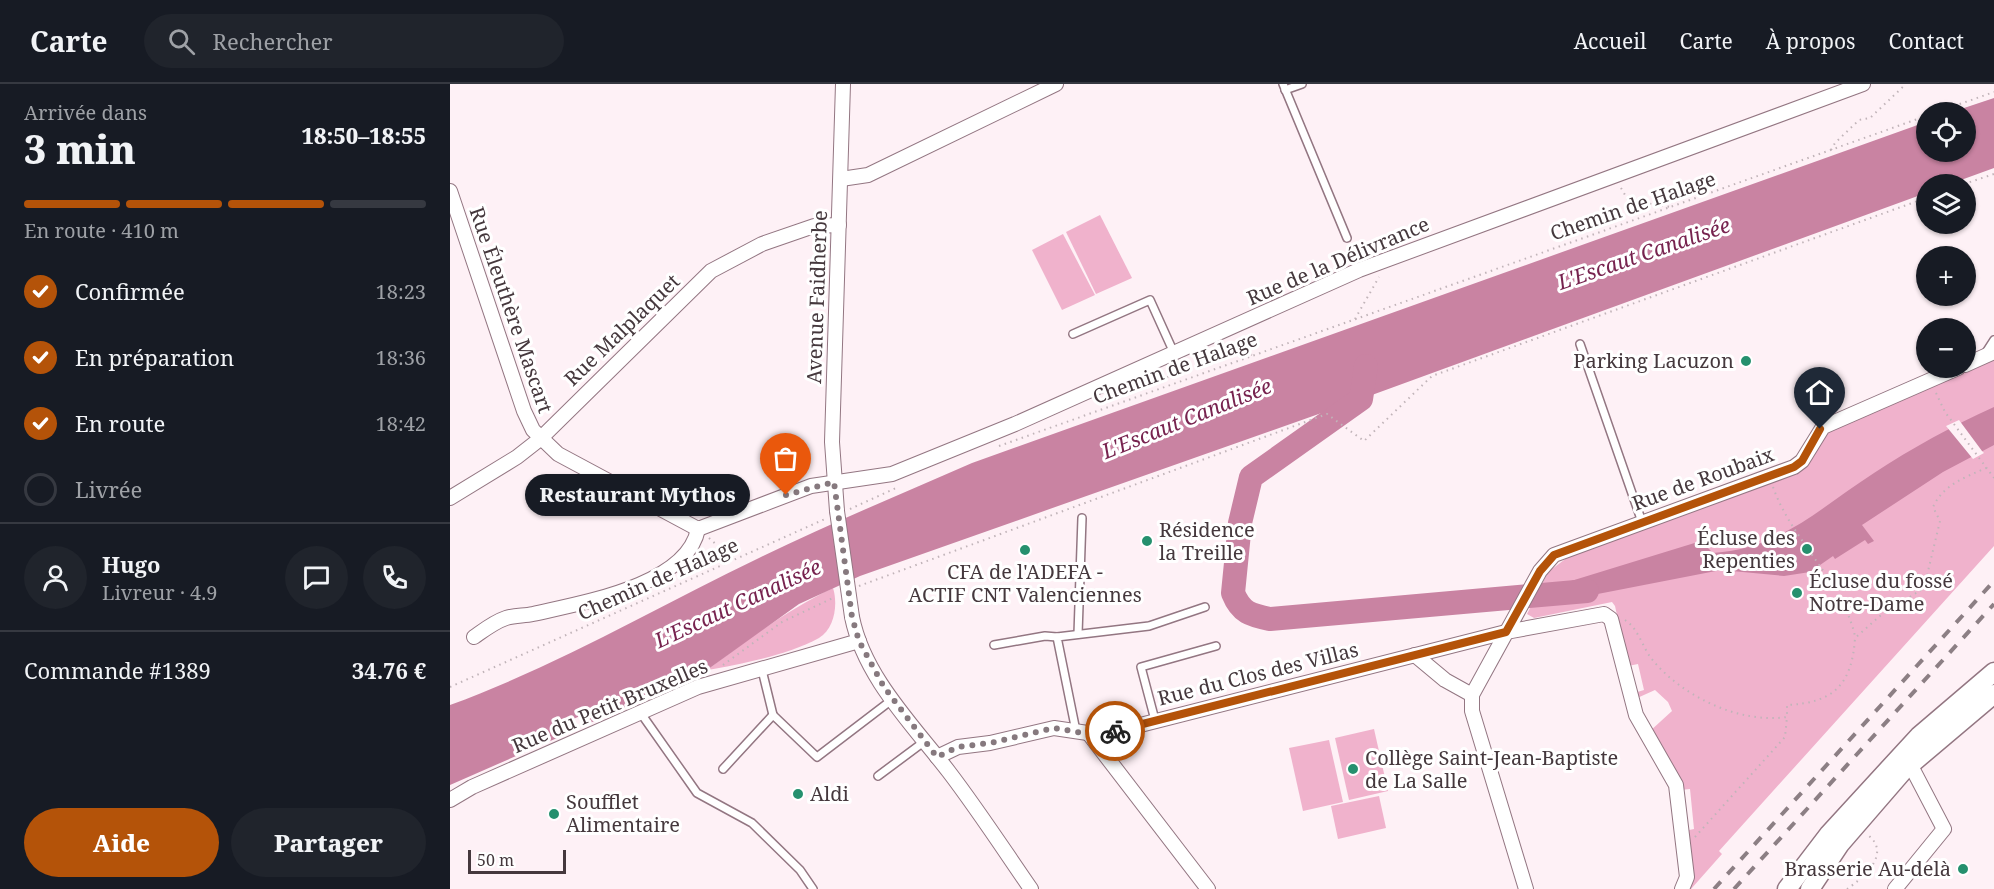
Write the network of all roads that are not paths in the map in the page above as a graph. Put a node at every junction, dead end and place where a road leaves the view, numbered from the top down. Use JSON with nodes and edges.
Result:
{"nodes":[{"id":1,"x":843,"y":84,"type":"edge"},
{"id":2,"x":1056,"y":84,"type":"edge"},
{"id":3,"x":1302,"y":84,"type":"edge"},
{"id":4,"x":1863,"y":84,"type":"edge"},
{"id":5,"x":1284,"y":87,"type":"edge"},
{"id":6,"x":841,"y":179,"type":"junction"},
{"id":7,"x":450,"y":191,"type":"edge"},
{"id":8,"x":839,"y":225,"type":"junction"},
{"id":9,"x":1347,"y":238,"type":"dead end"},
{"id":10,"x":1073,"y":334,"type":"dead end"},
{"id":11,"x":1994,"y":340,"type":"edge"},
{"id":12,"x":1580,"y":344,"type":"dead end"},
{"id":13,"x":1174,"y":352,"type":"junction"},
{"id":14,"x":1989,"y":354,"type":"edge"},
{"id":15,"x":1935,"y":378,"type":"edge"},
{"id":16,"x":540,"y":439,"type":"junction"},
{"id":17,"x":834,"y":482,"type":"junction"},
{"id":18,"x":450,"y":498,"type":"edge"},
{"id":19,"x":1082,"y":518,"type":"dead end"},
{"id":20,"x":1642,"y":522,"type":"junction"},
{"id":21,"x":698,"y":529,"type":"junction"},
{"id":22,"x":1205,"y":607,"type":"dead end"},
{"id":23,"x":1506,"y":632,"type":"junction"},
{"id":24,"x":1078,"y":634,"type":"junction"},
{"id":25,"x":474,"y":637,"type":"dead end"},
{"id":26,"x":1057,"y":637,"type":"junction"},
{"id":27,"x":859,"y":641,"type":"junction"},
{"id":28,"x":994,"y":645,"type":"dead end"},
{"id":29,"x":1216,"y":646,"type":"dead end"},
{"id":30,"x":1415,"y":655,"type":"junction"},
{"id":31,"x":762,"y":670,"type":"junction"},
{"id":32,"x":1994,"y":672,"type":"edge"},
{"id":33,"x":1994,"y":692,"type":"edge"},
{"id":34,"x":1472,"y":695,"type":"junction"},
{"id":35,"x":893,"y":699,"type":"junction"},
{"id":36,"x":640,"y":711,"type":"junction"},
{"id":37,"x":773,"y":715,"type":"junction"},
{"id":38,"x":1155,"y":720,"type":"junction"},
{"id":39,"x":1083,"y":732,"type":"junction"},
{"id":40,"x":925,"y":741,"type":"junction"},
{"id":41,"x":937,"y":757,"type":"junction"},
{"id":42,"x":1910,"y":764,"type":"junction"},
{"id":43,"x":723,"y":770,"type":"dead end"},
{"id":44,"x":878,"y":776,"type":"dead end"},
{"id":45,"x":450,"y":800,"type":"edge"},
{"id":46,"x":1800,"y":887,"type":"edge"},
{"id":47,"x":813,"y":889,"type":"edge"},
{"id":48,"x":1031,"y":889,"type":"edge"},
{"id":49,"x":1208,"y":889,"type":"edge"},
{"id":50,"x":1526,"y":889,"type":"edge"},
{"id":51,"x":1682,"y":889,"type":"edge"},
{"id":52,"x":1895,"y":889,"type":"edge"}],
"edges":[{"from":1,"to":6,"type":"street","name":"Avenue Faidherbe"},
{"from":2,"to":6,"type":"street"},
{"from":3,"to":5,"type":"lane"},
{"from":4,"to":13,"type":"street","name":"Rue de la Délivrance"},
{"from":5,"to":9,"type":"lane"},
{"from":6,"to":8,"type":"street","name":"Avenue Faidherbe"},
{"from":7,"to":16,"type":"street","name":"Rue Éleuthère Mascart"},
{"from":8,"to":16,"type":"street","name":"Rue Malplaquet"},
{"from":8,"to":17,"type":"street","name":"Avenue Faidherbe"},
{"from":10,"to":13,"type":"lane"},
{"from":11,"to":14,"type":"lane"},
{"from":12,"to":20,"type":"lane"},
{"from":13,"to":17,"type":"street","name":"Rue de la Délivrance"},
{"from":15,"to":20,"type":"street","name":"Rue de Roubaix"},
{"from":16,"to":18,"type":"street","name":"Rue Malplaquet"},
{"from":16,"to":21,"type":"street"},
{"from":17,"to":21,"type":"street","name":"Rue de la Délivrance"},
{"from":17,"to":27,"type":"street","name":"Avenue Faidherbe","bridge":true},
{"from":19,"to":24,"type":"lane"},
{"from":20,"to":23,"type":"street","name":"Rue de Roubaix"},
{"from":21,"to":25,"type":"street"},
{"from":22,"to":24,"type":"lane"},
{"from":23,"to":30,"type":"street","name":"Rue du Clos des Villas"},
{"from":23,"to":34,"type":"street"},
{"from":23,"to":51,"type":"street","name":"Rue du Clos des Villas"},
{"from":24,"to":26,"type":"lane"},
{"from":26,"to":28,"type":"lane"},
{"from":26,"to":39,"type":"lane"},
{"from":27,"to":31,"type":"street","name":"Rue du Petit Bruxelles"},
{"from":27,"to":35,"type":"street","name":"Avenue Faidherbe"},
{"from":29,"to":38,"type":"lane"},
{"from":30,"to":34,"type":"street"},
{"from":30,"to":38,"type":"street","name":"Rue du Clos des Villas"},
{"from":31,"to":36,"type":"street","name":"Rue du Petit Bruxelles"},
{"from":31,"to":37,"type":"lane"},
{"from":32,"to":33,"type":"street"},
{"from":32,"to":46,"type":"main road"},
{"from":33,"to":42,"type":"main road"},
{"from":34,"to":50,"type":"street"},
{"from":35,"to":37,"type":"lane"},
{"from":35,"to":40,"type":"street","name":"Avenue Faidherbe"},
{"from":36,"to":45,"type":"street","name":"Rue du Petit Bruxelles"},
{"from":36,"to":47,"type":"lane"},
{"from":37,"to":43,"type":"lane"},
{"from":38,"to":39,"type":"street","name":"Rue du Clos des Villas"},
{"from":39,"to":41,"type":"street","name":"Rue du Clos des Villas"},
{"from":39,"to":49,"type":"street"},
{"from":40,"to":41,"type":"street","name":"Avenue Faidherbe"},
{"from":40,"to":44,"type":"lane"},
{"from":41,"to":48,"type":"street","name":"Avenue Faidherbe"},
{"from":42,"to":46,"type":"main road"},
{"from":42,"to":52,"type":"street"}]}
